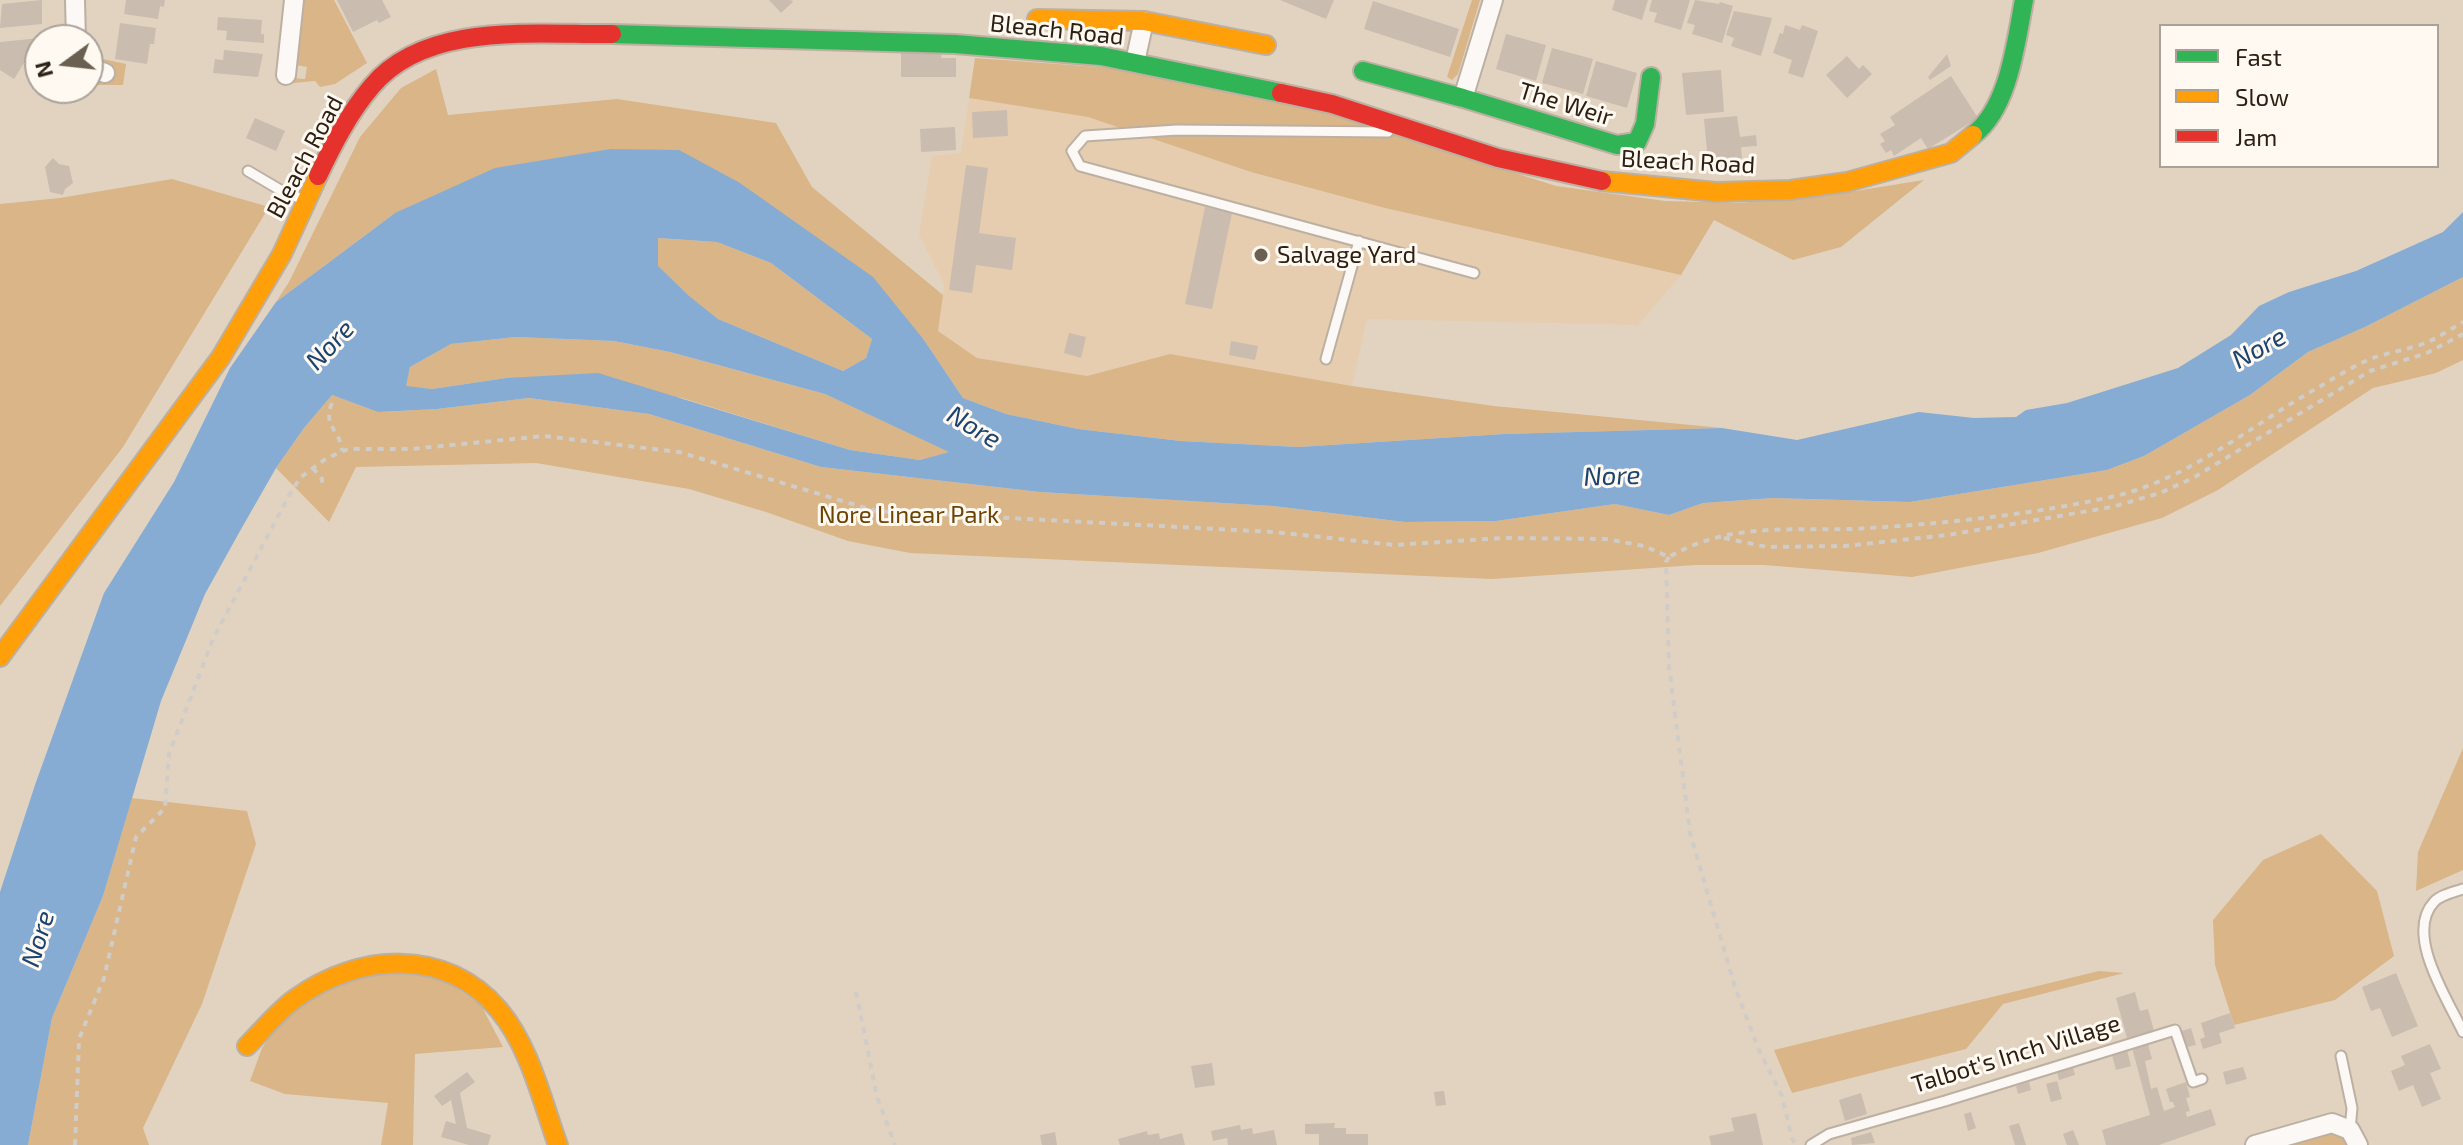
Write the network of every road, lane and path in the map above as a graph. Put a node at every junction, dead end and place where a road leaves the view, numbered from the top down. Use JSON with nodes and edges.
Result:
{"nodes":[{"id":1,"x":75,"y":0,"type":"edge"},
{"id":2,"x":294,"y":0,"type":"edge"},
{"id":3,"x":1493,"y":0,"type":"edge"},
{"id":4,"x":2024,"y":0,"type":"edge"},
{"id":5,"x":1037,"y":19,"type":"dead end"},
{"id":6,"x":1144,"y":21,"type":"junction"},
{"id":7,"x":76,"y":24,"type":"edge"},
{"id":8,"x":1266,"y":45,"type":"dead end"},
{"id":9,"x":1135,"y":62,"type":"junction"},
{"id":10,"x":1363,"y":71,"type":"dead end"},
{"id":11,"x":286,"y":75,"type":"dead end"},
{"id":12,"x":1651,"y":77,"type":"dead end"},
{"id":13,"x":1463,"y":98,"type":"junction"},
{"id":14,"x":1415,"y":131,"type":"junction"},
{"id":15,"x":248,"y":171,"type":"dead end"},
{"id":16,"x":307,"y":201,"type":"junction"},
{"id":17,"x":1359,"y":241,"type":"junction"},
{"id":18,"x":1474,"y":273,"type":"dead end"},
{"id":19,"x":2463,"y":322,"type":"edge"},
{"id":20,"x":2463,"y":334,"type":"edge"},
{"id":21,"x":1326,"y":359,"type":"dead end"},
{"id":22,"x":332,"y":403,"type":"dead end"},
{"id":23,"x":342,"y":452,"type":"junction"},
{"id":24,"x":313,"y":468,"type":"junction"},
{"id":25,"x":322,"y":485,"type":"dead end"},
{"id":26,"x":1718,"y":537,"type":"junction"},
{"id":27,"x":1669,"y":557,"type":"junction"},
{"id":28,"x":0,"y":657,"type":"edge"},
{"id":29,"x":2463,"y":889,"type":"edge"},
{"id":30,"x":856,"y":992,"type":"dead end"},
{"id":31,"x":2463,"y":1032,"type":"edge"},
{"id":32,"x":247,"y":1046,"type":"dead end"},
{"id":33,"x":2341,"y":1056,"type":"dead end"},
{"id":34,"x":2202,"y":1079,"type":"dead end"},
{"id":35,"x":2354,"y":1138,"type":"edge"},
{"id":36,"x":75,"y":1145,"type":"edge"},
{"id":37,"x":558,"y":1145,"type":"edge"},
{"id":38,"x":895,"y":1145,"type":"edge"},
{"id":39,"x":1797,"y":1145,"type":"edge"},
{"id":40,"x":1811,"y":1145,"type":"edge"},
{"id":41,"x":2255,"y":1145,"type":"edge"}],
"edges":[{"from":1,"to":7,"type":"street"},
{"from":2,"to":11,"type":"street"},
{"from":3,"to":13,"type":"street"},
{"from":4,"to":14,"type":"street","name":"Bleach Road"},
{"from":5,"to":6,"type":"street"},
{"from":6,"to":8,"type":"street"},
{"from":6,"to":9,"type":"street"},
{"from":9,"to":14,"type":"street","name":"Bleach Road"},
{"from":9,"to":16,"type":"street","name":"Bleach Road"},
{"from":10,"to":13,"type":"street","name":"The Weir"},
{"from":12,"to":13,"type":"street","name":"The Weir"},
{"from":14,"to":17,"type":"lane"},
{"from":15,"to":16,"type":"lane"},
{"from":16,"to":28,"type":"street","name":"Bleach Road"},
{"from":17,"to":18,"type":"lane"},
{"from":17,"to":21,"type":"lane"},
{"from":19,"to":26,"type":"path"},
{"from":20,"to":26,"type":"path"},
{"from":22,"to":23,"type":"path"},
{"from":23,"to":24,"type":"path"},
{"from":23,"to":27,"type":"path"},
{"from":24,"to":25,"type":"path"},
{"from":24,"to":36,"type":"path"},
{"from":26,"to":27,"type":"path"},
{"from":27,"to":39,"type":"path"},
{"from":29,"to":31,"type":"lane"},
{"from":30,"to":38,"type":"path"},
{"from":32,"to":37,"type":"street"},
{"from":33,"to":35,"type":"lane"},
{"from":34,"to":40,"type":"lane","name":"Talbot's Inch Village"},
{"from":35,"to":41,"type":"street"}]}
